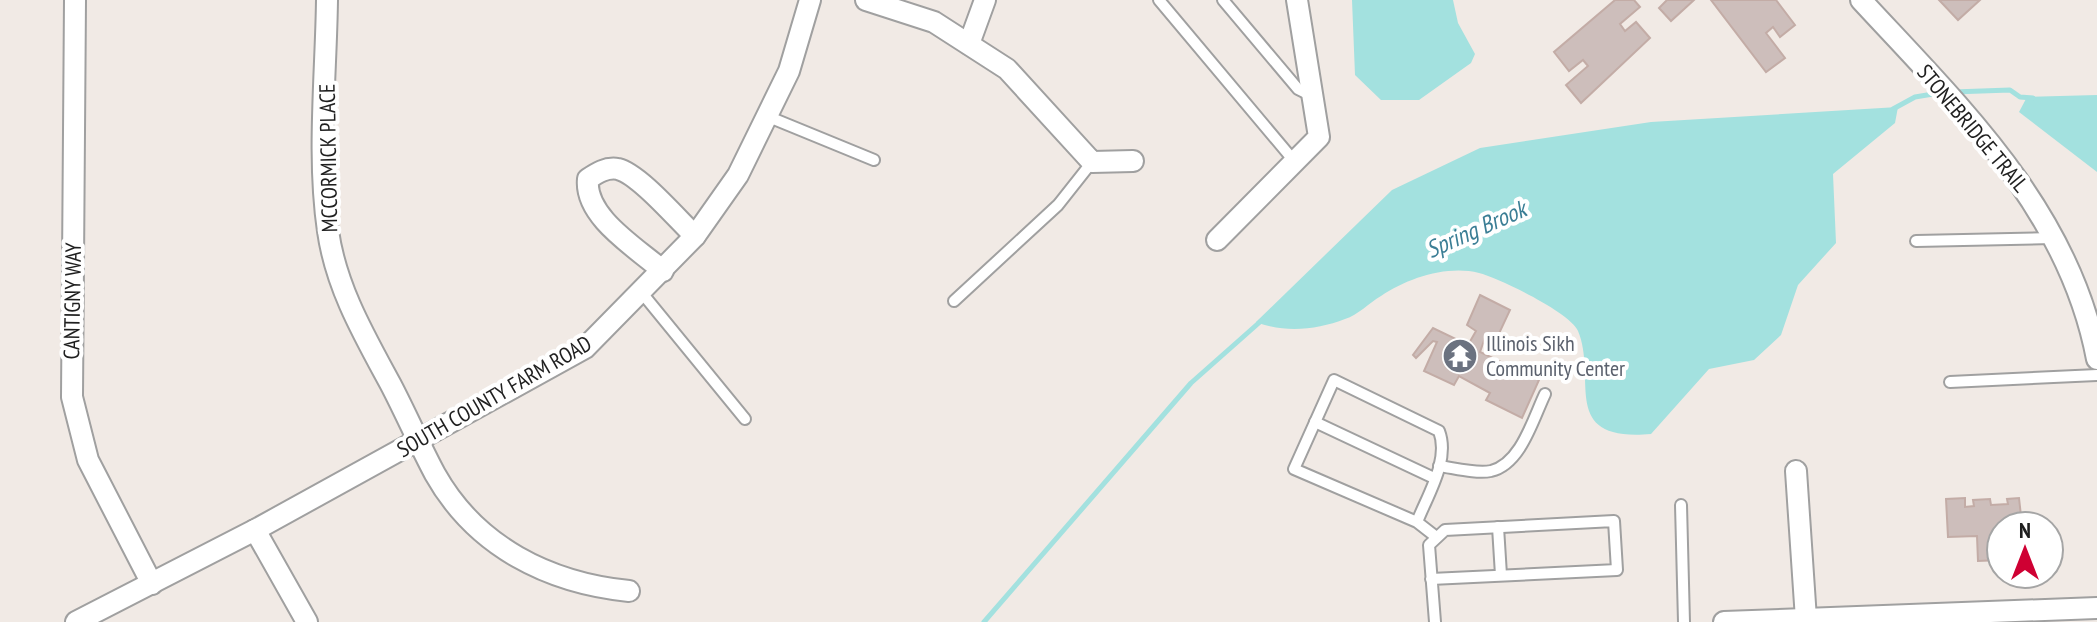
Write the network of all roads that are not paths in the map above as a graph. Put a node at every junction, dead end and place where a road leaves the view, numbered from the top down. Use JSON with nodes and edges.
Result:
{"nodes":[{"id":1,"x":75,"y":0,"type":"edge"},
{"id":2,"x":327,"y":0,"type":"edge"},
{"id":3,"x":810,"y":0,"type":"edge"},
{"id":4,"x":866,"y":0,"type":"edge"},
{"id":5,"x":985,"y":0,"type":"edge"},
{"id":6,"x":1159,"y":0,"type":"edge"},
{"id":7,"x":1223,"y":0,"type":"edge"},
{"id":8,"x":1297,"y":0,"type":"edge"},
{"id":9,"x":1861,"y":0,"type":"edge"},
{"id":10,"x":969,"y":44,"type":"junction"},
{"id":11,"x":1312,"y":96,"type":"junction"},
{"id":12,"x":769,"y":117,"type":"junction"},
{"id":13,"x":874,"y":160,"type":"dead end"},
{"id":14,"x":1133,"y":161,"type":"dead end"},
{"id":15,"x":1092,"y":162,"type":"junction"},
{"id":16,"x":1295,"y":162,"type":"junction"},
{"id":17,"x":695,"y":236,"type":"junction"},
{"id":18,"x":2054,"y":237,"type":"junction"},
{"id":19,"x":1217,"y":240,"type":"dead end"},
{"id":20,"x":1916,"y":241,"type":"dead end"},
{"id":21,"x":663,"y":271,"type":"junction"},
{"id":22,"x":642,"y":293,"type":"junction"},
{"id":23,"x":954,"y":301,"type":"dead end"},
{"id":24,"x":2097,"y":359,"type":"edge"},
{"id":25,"x":2097,"y":375,"type":"edge"},
{"id":26,"x":1950,"y":382,"type":"dead end"},
{"id":27,"x":1545,"y":394,"type":"dead end"},
{"id":28,"x":745,"y":419,"type":"dead end"},
{"id":29,"x":1315,"y":422,"type":"junction"},
{"id":30,"x":420,"y":440,"type":"junction"},
{"id":31,"x":1439,"y":466,"type":"junction"},
{"id":32,"x":1796,"y":471,"type":"dead end"},
{"id":33,"x":1434,"y":478,"type":"junction"},
{"id":34,"x":1681,"y":505,"type":"dead end"},
{"id":35,"x":1417,"y":522,"type":"junction"},
{"id":36,"x":1498,"y":527,"type":"junction"},
{"id":37,"x":255,"y":530,"type":"junction"},
{"id":38,"x":1435,"y":536,"type":"junction"},
{"id":39,"x":1501,"y":575,"type":"junction"},
{"id":40,"x":1431,"y":579,"type":"junction"},
{"id":41,"x":152,"y":584,"type":"junction"},
{"id":42,"x":629,"y":591,"type":"dead end"},
{"id":43,"x":2097,"y":608,"type":"edge"},
{"id":44,"x":1806,"y":619,"type":"junction"},
{"id":45,"x":76,"y":622,"type":"edge"},
{"id":46,"x":307,"y":622,"type":"edge"},
{"id":47,"x":1435,"y":622,"type":"edge"},
{"id":48,"x":1684,"y":622,"type":"edge"},
{"id":49,"x":1724,"y":622,"type":"edge"}],
"edges":[{"from":1,"to":41,"type":"street","name":"CANTIGNY WAY"},
{"from":2,"to":30,"type":"street","name":"MCCORMICK PLACE"},
{"from":3,"to":12,"type":"street","name":"SOUTH COUNTY FARM ROAD"},
{"from":4,"to":10,"type":"street"},
{"from":5,"to":10,"type":"street"},
{"from":6,"to":16,"type":"lane"},
{"from":7,"to":11,"type":"lane"},
{"from":8,"to":11,"type":"street"},
{"from":9,"to":18,"type":"street","name":"STONEBRIDGE TRAIL"},
{"from":10,"to":15,"type":"street"},
{"from":11,"to":16,"type":"street"},
{"from":12,"to":13,"type":"lane"},
{"from":12,"to":17,"type":"street","name":"SOUTH COUNTY FARM ROAD"},
{"from":14,"to":15,"type":"street"},
{"from":15,"to":23,"type":"lane"},
{"from":16,"to":19,"type":"street"},
{"from":17,"to":21,"type":"street","name":"SOUTH COUNTY FARM ROAD"},
{"from":17,"to":21,"type":"street"},
{"from":18,"to":20,"type":"lane"},
{"from":18,"to":24,"type":"street","name":"STONEBRIDGE TRAIL"},
{"from":21,"to":22,"type":"street","name":"SOUTH COUNTY FARM ROAD"},
{"from":22,"to":28,"type":"lane"},
{"from":22,"to":30,"type":"street","name":"SOUTH COUNTY FARM ROAD"},
{"from":25,"to":26,"type":"lane"},
{"from":27,"to":31,"type":"lane"},
{"from":29,"to":31,"type":"lane"},
{"from":29,"to":33,"type":"lane"},
{"from":29,"to":35,"type":"lane"},
{"from":30,"to":37,"type":"street","name":"SOUTH COUNTY FARM ROAD"},
{"from":30,"to":42,"type":"street","name":"MCCORMICK PLACE"},
{"from":31,"to":33,"type":"lane"},
{"from":32,"to":44,"type":"street"},
{"from":33,"to":35,"type":"lane"},
{"from":34,"to":48,"type":"lane"},
{"from":35,"to":38,"type":"lane"},
{"from":36,"to":38,"type":"lane"},
{"from":36,"to":39,"type":"lane"},
{"from":36,"to":39,"type":"lane"},
{"from":37,"to":41,"type":"street","name":"SOUTH COUNTY FARM ROAD"},
{"from":37,"to":46,"type":"street"},
{"from":38,"to":40,"type":"lane"},
{"from":39,"to":40,"type":"lane"},
{"from":40,"to":47,"type":"lane"},
{"from":41,"to":45,"type":"street","name":"SOUTH COUNTY FARM ROAD"},
{"from":43,"to":44,"type":"street"},
{"from":44,"to":49,"type":"street"}]}
